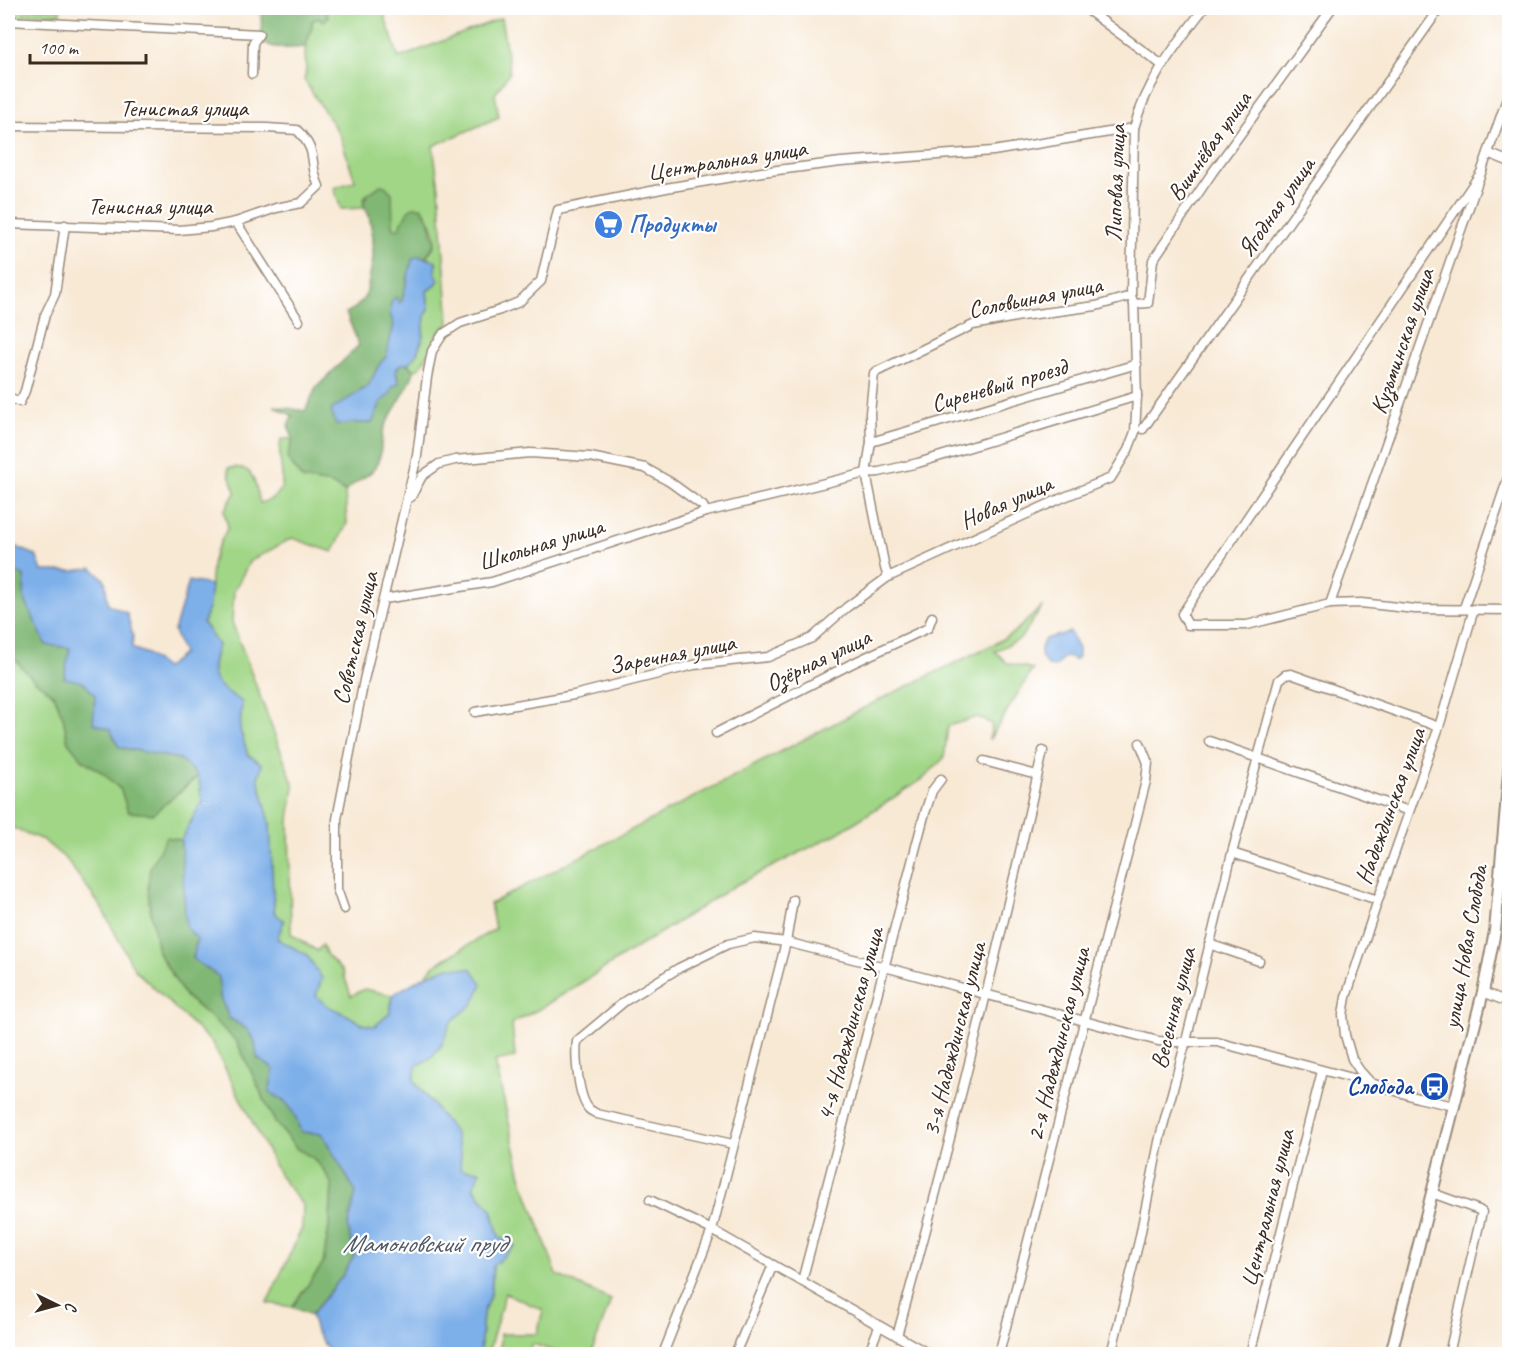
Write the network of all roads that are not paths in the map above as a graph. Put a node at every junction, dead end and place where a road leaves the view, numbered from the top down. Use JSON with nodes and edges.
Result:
{"nodes":[{"id":1,"x":1085,"y":8,"type":"edge"},
{"id":2,"x":1204,"y":8,"type":"edge"},
{"id":3,"x":1332,"y":8,"type":"edge"},
{"id":4,"x":1440,"y":8,"type":"edge"},
{"id":5,"x":8,"y":21,"type":"edge"},
{"id":6,"x":1162,"y":66,"type":"junction"},
{"id":7,"x":252,"y":74,"type":"dead end"},
{"id":8,"x":1509,"y":90,"type":"edge"},
{"id":9,"x":8,"y":126,"type":"edge"},
{"id":10,"x":1134,"y":128,"type":"junction"},
{"id":11,"x":1488,"y":153,"type":"junction"},
{"id":12,"x":1509,"y":162,"type":"edge"},
{"id":13,"x":1482,"y":171,"type":"junction"},
{"id":14,"x":319,"y":186,"type":"joint"},
{"id":15,"x":236,"y":222,"type":"junction"},
{"id":16,"x":8,"y":224,"type":"edge"},
{"id":17,"x":65,"y":225,"type":"junction"},
{"id":18,"x":1132,"y":300,"type":"junction"},
{"id":19,"x":299,"y":321,"type":"dead end"},
{"id":20,"x":1137,"y":364,"type":"junction"},
{"id":21,"x":427,"y":377,"type":"joint"},
{"id":22,"x":1137,"y":396,"type":"junction"},
{"id":23,"x":8,"y":397,"type":"edge"},
{"id":24,"x":1143,"y":429,"type":"dead end"},
{"id":25,"x":871,"y":442,"type":"junction"},
{"id":26,"x":1128,"y":450,"type":"joint"},
{"id":27,"x":1509,"y":472,"type":"edge"},
{"id":28,"x":866,"y":473,"type":"junction"},
{"id":29,"x":706,"y":512,"type":"junction"},
{"id":30,"x":399,"y":528,"type":"junction"},
{"id":31,"x":888,"y":577,"type":"junction"},
{"id":32,"x":384,"y":600,"type":"junction"},
{"id":33,"x":1330,"y":604,"type":"junction"},
{"id":34,"x":1469,"y":609,"type":"junction"},
{"id":35,"x":1509,"y":610,"type":"edge"},
{"id":36,"x":932,"y":617,"type":"dead end"},
{"id":37,"x":475,"y":712,"type":"dead end"},
{"id":38,"x":1439,"y":727,"type":"junction"},
{"id":39,"x":716,"y":733,"type":"dead end"},
{"id":40,"x":1209,"y":741,"type":"dead end"},
{"id":41,"x":1140,"y":743,"type":"dead end"},
{"id":42,"x":1043,"y":751,"type":"dead end"},
{"id":43,"x":1258,"y":757,"type":"junction"},
{"id":44,"x":984,"y":761,"type":"dead end"},
{"id":45,"x":1509,"y":762,"type":"edge"},
{"id":46,"x":1037,"y":775,"type":"junction"},
{"id":47,"x":941,"y":779,"type":"dead end"},
{"id":48,"x":1409,"y":812,"type":"junction"},
{"id":49,"x":1232,"y":853,"type":"junction"},
{"id":50,"x":794,"y":900,"type":"dead end"},
{"id":51,"x":1378,"y":900,"type":"junction"},
{"id":52,"x":344,"y":909,"type":"dead end"},
{"id":53,"x":786,"y":942,"type":"junction"},
{"id":54,"x":1209,"y":944,"type":"junction"},
{"id":55,"x":1259,"y":961,"type":"dead end"},
{"id":56,"x":885,"y":967,"type":"junction"},
{"id":57,"x":1483,"y":992,"type":"junction"},
{"id":58,"x":986,"y":995,"type":"junction"},
{"id":59,"x":1509,"y":1003,"type":"edge"},
{"id":60,"x":1084,"y":1020,"type":"junction"},
{"id":61,"x":1186,"y":1041,"type":"junction"},
{"id":62,"x":1322,"y":1071,"type":"junction"},
{"id":63,"x":1371,"y":1083,"type":"junction"},
{"id":64,"x":1454,"y":1106,"type":"junction"},
{"id":65,"x":733,"y":1144,"type":"junction"},
{"id":66,"x":1432,"y":1193,"type":"junction"},
{"id":67,"x":650,"y":1200,"type":"dead end"},
{"id":68,"x":712,"y":1230,"type":"junction"},
{"id":69,"x":773,"y":1265,"type":"junction"},
{"id":70,"x":802,"y":1281,"type":"junction"},
{"id":71,"x":879,"y":1327,"type":"junction"},
{"id":72,"x":897,"y":1336,"type":"junction"},
{"id":73,"x":663,"y":1354,"type":"edge"},
{"id":74,"x":735,"y":1354,"type":"edge"},
{"id":75,"x":868,"y":1354,"type":"edge"},
{"id":76,"x":929,"y":1354,"type":"edge"},
{"id":77,"x":999,"y":1354,"type":"edge"},
{"id":78,"x":1112,"y":1354,"type":"edge"},
{"id":79,"x":1250,"y":1354,"type":"edge"},
{"id":80,"x":1391,"y":1354,"type":"edge"},
{"id":81,"x":1449,"y":1354,"type":"edge"}],
"edges":[{"from":1,"to":6,"type":"street"},
{"from":2,"to":6,"type":"street","name":"Липовая улица"},
{"from":3,"to":18,"type":"street","name":"Вишнёвая улица"},
{"from":4,"to":24,"type":"street","name":"Ягодная улица"},
{"from":5,"to":7,"type":"street"},
{"from":6,"to":10,"type":"street","name":"Липовая улица"},
{"from":8,"to":11,"type":"street","name":"Кузьминская улица"},
{"from":9,"to":14,"type":"street","name":"Тенистая улица"},
{"from":10,"to":18,"type":"street","name":"Липовая улица"},
{"from":10,"to":21,"type":"street","name":"Центральная улица"},
{"from":11,"to":12,"type":"street"},
{"from":11,"to":13,"type":"street","name":"Кузьминская улица"},
{"from":13,"to":33,"type":"street","name":"Кузьминская улица"},
{"from":13,"to":33,"type":"street"},
{"from":14,"to":15,"type":"street","name":"Тенисная улица"},
{"from":15,"to":17,"type":"street","name":"Тенисная улица"},
{"from":15,"to":19,"type":"street"},
{"from":16,"to":17,"type":"street","name":"Тенисная улица"},
{"from":17,"to":23,"type":"street"},
{"from":18,"to":20,"type":"street","name":"Липовая улица"},
{"from":18,"to":25,"type":"street","name":"Соловьиная улица"},
{"from":20,"to":22,"type":"street","name":"Липовая улица"},
{"from":20,"to":25,"type":"street","name":"Сиреневый проезд"},
{"from":21,"to":30,"type":"street","name":"Советская улица"},
{"from":22,"to":26,"type":"street","name":"Липовая улица"},
{"from":22,"to":28,"type":"street","name":"Школьная улица"},
{"from":25,"to":28,"type":"street","name":"Соловьиная улица"},
{"from":26,"to":31,"type":"street","name":"Новая улица"},
{"from":27,"to":34,"type":"street"},
{"from":28,"to":29,"type":"street","name":"Школьная улица"},
{"from":28,"to":31,"type":"street","name":"Соловьиная улица"},
{"from":29,"to":30,"type":"street"},
{"from":29,"to":32,"type":"street","name":"Школьная улица"},
{"from":30,"to":32,"type":"street","name":"Советская улица"},
{"from":31,"to":37,"type":"street","name":"Заречная улица"},
{"from":32,"to":52,"type":"street","name":"Советская улица"},
{"from":33,"to":34,"type":"street"},
{"from":34,"to":35,"type":"street"},
{"from":34,"to":38,"type":"street","name":"Надеждинская улица"},
{"from":36,"to":39,"type":"street","name":"Озёрная улица"},
{"from":38,"to":43,"type":"street","name":"Весенняя улица"},
{"from":38,"to":48,"type":"street","name":"Надеждинская улица"},
{"from":40,"to":43,"type":"street"},
{"from":41,"to":60,"type":"street","name":"2-я Надеждинская улица"},
{"from":42,"to":46,"type":"street","name":"3-я Надеждинская улица"},
{"from":43,"to":48,"type":"street"},
{"from":43,"to":49,"type":"street","name":"Весенняя улица"},
{"from":44,"to":46,"type":"street"},
{"from":45,"to":57,"type":"street","name":"улица Новая Слобода"},
{"from":46,"to":58,"type":"street","name":"3-я Надеждинская улица"},
{"from":47,"to":56,"type":"street","name":"4-я Надеждинская улица"},
{"from":48,"to":51,"type":"street","name":"Надеждинская улица"},
{"from":49,"to":51,"type":"street"},
{"from":49,"to":54,"type":"street","name":"Весенняя улица"},
{"from":50,"to":53,"type":"street"},
{"from":51,"to":63,"type":"street","name":"Надеждинская улица"},
{"from":53,"to":56,"type":"street"},
{"from":53,"to":65,"type":"street"},
{"from":53,"to":65,"type":"street"},
{"from":54,"to":55,"type":"street"},
{"from":54,"to":61,"type":"street","name":"Весенняя улица"},
{"from":56,"to":58,"type":"street"},
{"from":56,"to":70,"type":"street","name":"4-я Надеждинская улица"},
{"from":57,"to":59,"type":"street"},
{"from":57,"to":64,"type":"street","name":"улица Новая Слобода"},
{"from":58,"to":60,"type":"street"},
{"from":58,"to":72,"type":"street","name":"3-я Надеждинская улица"},
{"from":60,"to":61,"type":"street"},
{"from":60,"to":77,"type":"street","name":"2-я Надеждинская улица"},
{"from":61,"to":62,"type":"street"},
{"from":61,"to":78,"type":"street","name":"Весенняя улица"},
{"from":62,"to":63,"type":"street"},
{"from":62,"to":79,"type":"street","name":"Центральная улица"},
{"from":63,"to":64,"type":"street"},
{"from":64,"to":66,"type":"street"},
{"from":65,"to":68,"type":"street"},
{"from":66,"to":80,"type":"street"},
{"from":66,"to":81,"type":"street"},
{"from":67,"to":68,"type":"street"},
{"from":68,"to":69,"type":"street"},
{"from":68,"to":73,"type":"street"},
{"from":69,"to":70,"type":"street"},
{"from":69,"to":74,"type":"street"},
{"from":70,"to":71,"type":"street"},
{"from":71,"to":72,"type":"street"},
{"from":71,"to":75,"type":"street"},
{"from":72,"to":76,"type":"street"}]}
